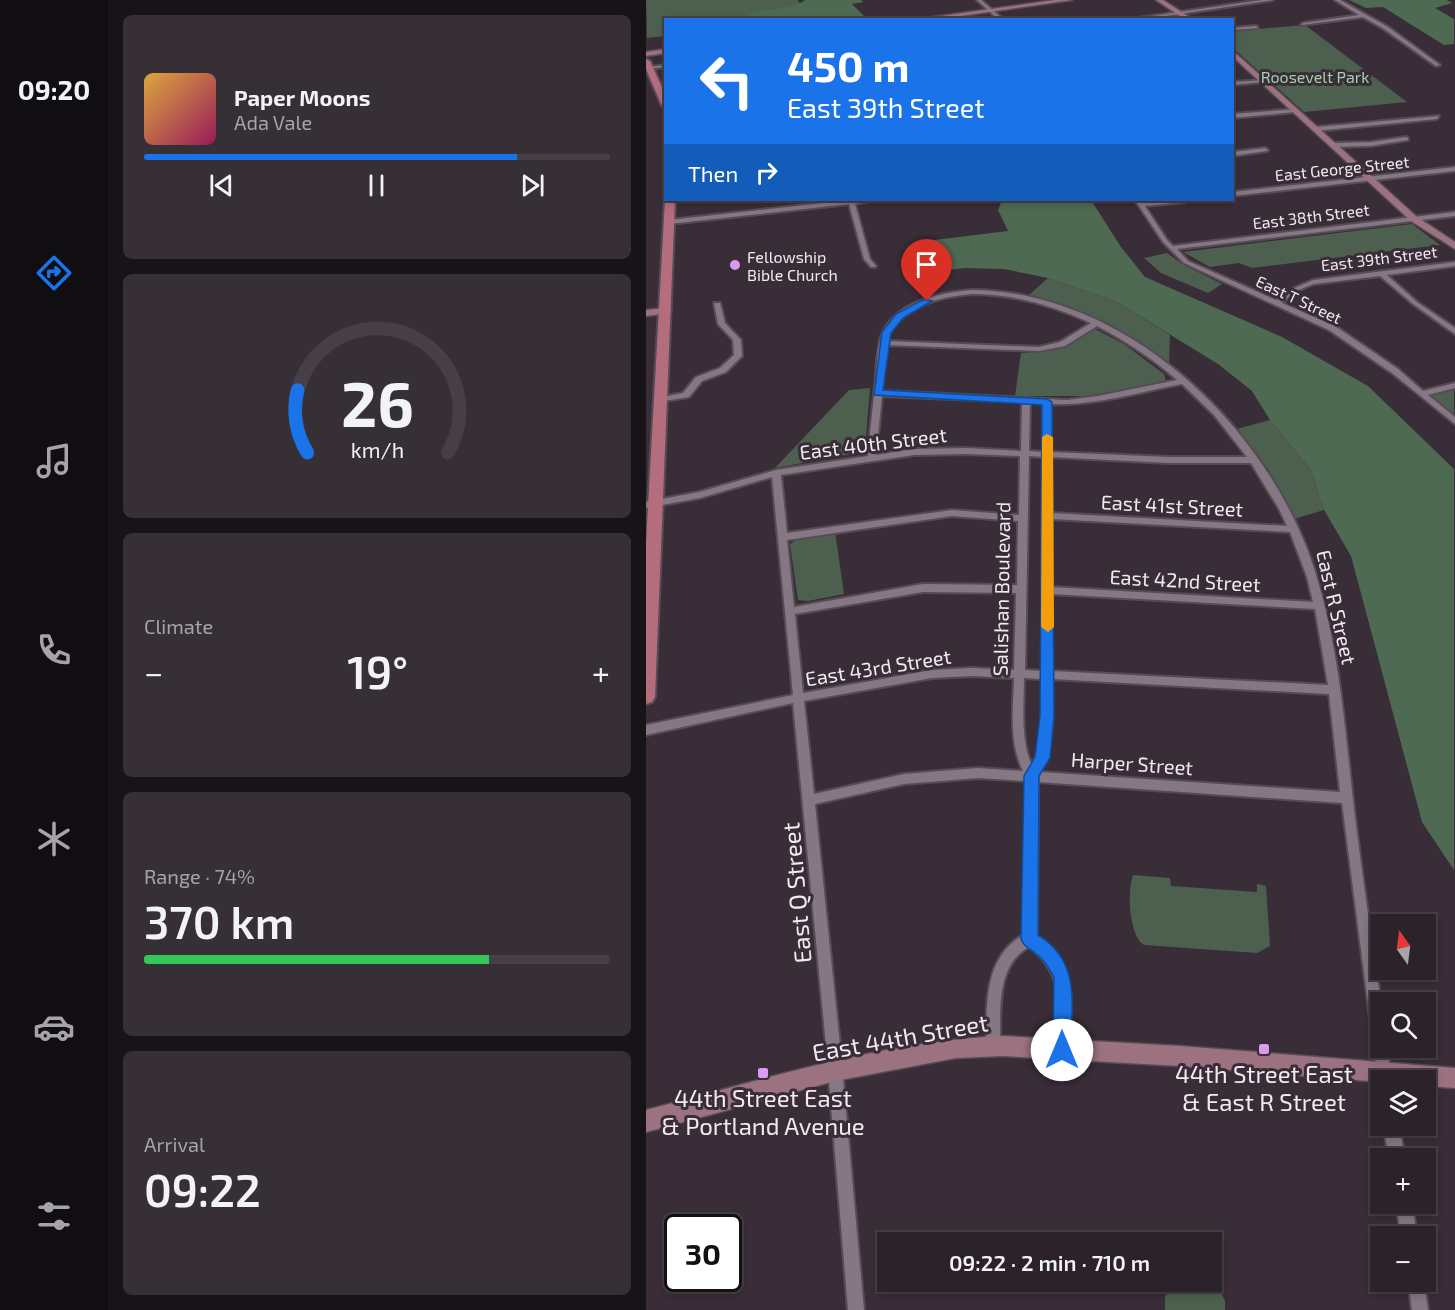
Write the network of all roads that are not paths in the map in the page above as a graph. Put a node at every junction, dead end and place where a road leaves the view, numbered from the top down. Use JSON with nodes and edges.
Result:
{"nodes":[{"id":1,"x":979,"y":0,"type":"edge"},
{"id":2,"x":1069,"y":0,"type":"edge"},
{"id":3,"x":1159,"y":0,"type":"edge"},
{"id":4,"x":1271,"y":0,"type":"edge"},
{"id":5,"x":1337,"y":0,"type":"edge"},
{"id":6,"x":990,"y":10,"type":"junction"},
{"id":7,"x":1180,"y":12,"type":"junction"},
{"id":8,"x":1365,"y":15,"type":"junction"},
{"id":9,"x":930,"y":18,"type":"edge"},
{"id":10,"x":1000,"y":18,"type":"edge"},
{"id":11,"x":1140,"y":18,"type":"edge"},
{"id":12,"x":1188,"y":18,"type":"edge"},
{"id":13,"x":1303,"y":24,"type":"dead end"},
{"id":14,"x":1256,"y":27,"type":"dead end"},
{"id":15,"x":1234,"y":29,"type":"edge"},
{"id":16,"x":664,"y":51,"type":"edge"},
{"id":17,"x":646,"y":54,"type":"edge"},
{"id":18,"x":1234,"y":54,"type":"edge"},
{"id":19,"x":647,"y":65,"type":"edge"},
{"id":20,"x":1438,"y":65,"type":"dead end"},
{"id":21,"x":664,"y":66,"type":"edge"},
{"id":22,"x":1263,"y":81,"type":"junction"},
{"id":23,"x":1234,"y":84,"type":"edge"},
{"id":24,"x":664,"y":101,"type":"edge"},
{"id":25,"x":1295,"y":110,"type":"junction"},
{"id":26,"x":1234,"y":116,"type":"edge"},
{"id":27,"x":1437,"y":117,"type":"dead end"},
{"id":28,"x":1316,"y":129,"type":"junction"},
{"id":29,"x":1406,"y":139,"type":"dead end"},
{"id":30,"x":1333,"y":145,"type":"junction"},
{"id":31,"x":1265,"y":150,"type":"dead end"},
{"id":32,"x":1234,"y":154,"type":"edge"},
{"id":33,"x":1454,"y":169,"type":"edge"},
{"id":34,"x":1370,"y":179,"type":"junction"},
{"id":35,"x":1234,"y":194,"type":"edge"},
{"id":36,"x":670,"y":201,"type":"edge"},
{"id":37,"x":862,"y":201,"type":"edge"},
{"id":38,"x":1162,"y":201,"type":"edge"},
{"id":39,"x":851,"y":202,"type":"junction"},
{"id":40,"x":1140,"y":202,"type":"edge"},
{"id":41,"x":1454,"y":214,"type":"edge"},
{"id":42,"x":1414,"y":219,"type":"junction"},
{"id":43,"x":669,"y":222,"type":"junction"},
{"id":44,"x":1454,"y":246,"type":"edge"},
{"id":45,"x":1171,"y":248,"type":"junction"},
{"id":46,"x":1454,"y":264,"type":"edge"},
{"id":47,"x":873,"y":266,"type":"dead end"},
{"id":48,"x":1381,"y":273,"type":"junction"},
{"id":49,"x":1278,"y":302,"type":"junction"},
{"id":50,"x":717,"y":304,"type":"dead end"},
{"id":51,"x":666,"y":311,"type":"junction"},
{"id":52,"x":646,"y":313,"type":"edge"},
{"id":53,"x":1096,"y":323,"type":"junction"},
{"id":54,"x":1454,"y":332,"type":"edge"},
{"id":55,"x":883,"y":343,"type":"junction"},
{"id":56,"x":1183,"y":381,"type":"junction"},
{"id":57,"x":1454,"y":385,"type":"edge"},
{"id":58,"x":878,"y":393,"type":"junction"},
{"id":59,"x":1422,"y":394,"type":"junction"},
{"id":60,"x":661,"y":400,"type":"junction"},
{"id":61,"x":1026,"y":401,"type":"junction"},
{"id":62,"x":1047,"y":402,"type":"junction"},
{"id":63,"x":1454,"y":422,"type":"edge"},
{"id":64,"x":1024,"y":455,"type":"junction"},
{"id":65,"x":1047,"y":456,"type":"junction"},
{"id":66,"x":872,"y":458,"type":"junction"},
{"id":67,"x":1253,"y":460,"type":"junction"},
{"id":68,"x":776,"y":473,"type":"junction"},
{"id":69,"x":651,"y":504,"type":"edge"},
{"id":70,"x":1048,"y":516,"type":"junction"},
{"id":71,"x":1022,"y":518,"type":"junction"},
{"id":72,"x":1294,"y":529,"type":"junction"},
{"id":73,"x":783,"y":537,"type":"junction"},
{"id":74,"x":1020,"y":589,"type":"junction"},
{"id":75,"x":1048,"y":590,"type":"junction"},
{"id":76,"x":1319,"y":606,"type":"junction"},
{"id":77,"x":791,"y":611,"type":"junction"},
{"id":78,"x":1018,"y":673,"type":"junction"},
{"id":79,"x":1047,"y":675,"type":"junction"},
{"id":80,"x":1335,"y":690,"type":"junction"},
{"id":81,"x":646,"y":697,"type":"edge"},
{"id":82,"x":797,"y":698,"type":"junction"},
{"id":83,"x":646,"y":729,"type":"edge"},
{"id":84,"x":1032,"y":776,"type":"junction"},
{"id":85,"x":1347,"y":798,"type":"junction"},
{"id":86,"x":809,"y":800,"type":"junction"},
{"id":87,"x":1030,"y":939,"type":"junction"},
{"id":88,"x":993,"y":1046,"type":"junction"},
{"id":89,"x":1062,"y":1050,"type":"junction"},
{"id":90,"x":1383,"y":1070,"type":"edge"},
{"id":91,"x":835,"y":1071,"type":"junction"},
{"id":92,"x":1370,"y":1076,"type":"edge"},
{"id":93,"x":1436,"y":1078,"type":"edge"},
{"id":94,"x":1454,"y":1078,"type":"edge"},
{"id":95,"x":646,"y":1121,"type":"edge"},
{"id":96,"x":1418,"y":1292,"type":"edge"},
{"id":97,"x":856,"y":1310,"type":"edge"},
{"id":98,"x":1420,"y":1310,"type":"edge"}],
"edges":[{"from":1,"to":6,"type":"street"},
{"from":2,"to":6,"type":"street"},
{"from":3,"to":7,"type":"street"},
{"from":4,"to":7,"type":"street"},
{"from":5,"to":8,"type":"street"},
{"from":6,"to":9,"type":"street"},
{"from":6,"to":10,"type":"street"},
{"from":7,"to":11,"type":"street"},
{"from":7,"to":12,"type":"street"},
{"from":8,"to":13,"type":"street"},
{"from":8,"to":20,"type":"street"},
{"from":14,"to":15,"type":"street"},
{"from":16,"to":17,"type":"street"},
{"from":18,"to":22,"type":"street"},
{"from":19,"to":21,"type":"street"},
{"from":19,"to":24,"type":"main road"},
{"from":22,"to":23,"type":"street"},
{"from":22,"to":25,"type":"street"},
{"from":25,"to":26,"type":"street"},
{"from":25,"to":28,"type":"street"},
{"from":27,"to":28,"type":"street"},
{"from":28,"to":30,"type":"street"},
{"from":29,"to":30,"type":"street"},
{"from":30,"to":34,"type":"street"},
{"from":31,"to":32,"type":"street"},
{"from":33,"to":34,"type":"street","name":"East George Street"},
{"from":34,"to":35,"type":"street","name":"East George Street"},
{"from":34,"to":42,"type":"street"},
{"from":36,"to":43,"type":"main road"},
{"from":37,"to":39,"type":"street"},
{"from":38,"to":40,"type":"street"},
{"from":39,"to":43,"type":"street"},
{"from":39,"to":47,"type":"street"},
{"from":40,"to":45,"type":"street","name":"East T Street"},
{"from":41,"to":42,"type":"street","name":"East 38th Street"},
{"from":42,"to":44,"type":"street"},
{"from":42,"to":45,"type":"street","name":"East 38th Street"},
{"from":43,"to":51,"type":"main road"},
{"from":45,"to":49,"type":"street","name":"East T Street"},
{"from":46,"to":48,"type":"street","name":"East 39th Street"},
{"from":48,"to":49,"type":"street","name":"East 39th Street"},
{"from":48,"to":54,"type":"street"},
{"from":49,"to":59,"type":"street","name":"East T Street"},
{"from":50,"to":60,"type":"street"},
{"from":51,"to":52,"type":"street"},
{"from":51,"to":60,"type":"main road"},
{"from":53,"to":55,"type":"street"},
{"from":53,"to":55,"type":"street","name":"East R Street"},
{"from":53,"to":56,"type":"street","name":"East R Street"},
{"from":55,"to":58,"type":"street"},
{"from":56,"to":62,"type":"street"},
{"from":56,"to":67,"type":"street","name":"East R Street"},
{"from":57,"to":59,"type":"street"},
{"from":58,"to":61,"type":"street"},
{"from":58,"to":66,"type":"street"},
{"from":59,"to":63,"type":"street","name":"East T Street"},
{"from":60,"to":69,"type":"main road"},
{"from":61,"to":62,"type":"street"},
{"from":61,"to":64,"type":"street","name":"Salishan Boulevard"},
{"from":62,"to":65,"type":"street","name":"Salishan Boulevard"},
{"from":64,"to":65,"type":"street","name":"East 40th Street"},
{"from":64,"to":66,"type":"street","name":"East 40th Street"},
{"from":64,"to":71,"type":"street","name":"Salishan Boulevard"},
{"from":65,"to":67,"type":"street","name":"East 40th Street"},
{"from":65,"to":70,"type":"street","name":"Salishan Boulevard"},
{"from":66,"to":68,"type":"street","name":"East 40th Street"},
{"from":67,"to":72,"type":"street","name":"East R Street"},
{"from":68,"to":69,"type":"street","name":"East 40th Street"},
{"from":68,"to":73,"type":"street","name":"East Q Street"},
{"from":69,"to":81,"type":"main road"},
{"from":70,"to":72,"type":"street","name":"East 41st Street"},
{"from":70,"to":75,"type":"street","name":"Salishan Boulevard"},
{"from":71,"to":73,"type":"street"},
{"from":71,"to":74,"type":"street","name":"Salishan Boulevard"},
{"from":72,"to":76,"type":"street","name":"East R Street"},
{"from":73,"to":77,"type":"street","name":"East Q Street"},
{"from":74,"to":77,"type":"street"},
{"from":74,"to":78,"type":"street","name":"Salishan Boulevard"},
{"from":75,"to":76,"type":"street","name":"East 42nd Street"},
{"from":75,"to":79,"type":"street","name":"Salishan Boulevard"},
{"from":76,"to":80,"type":"street","name":"East R Street"},
{"from":77,"to":82,"type":"street","name":"East Q Street"},
{"from":78,"to":79,"type":"street","name":"East 43rd Street"},
{"from":78,"to":82,"type":"street","name":"East 43rd Street"},
{"from":78,"to":84,"type":"street","name":"Salishan Boulevard"},
{"from":79,"to":80,"type":"street","name":"East 43rd Street"},
{"from":79,"to":84,"type":"street","name":"Salishan Boulevard"},
{"from":80,"to":85,"type":"street","name":"East R Street"},
{"from":82,"to":83,"type":"street","name":"East 43rd Street"},
{"from":82,"to":86,"type":"street","name":"East Q Street"},
{"from":84,"to":85,"type":"street","name":"Harper Street"},
{"from":84,"to":86,"type":"street","name":"Harper Street"},
{"from":84,"to":87,"type":"street","name":"Salishan Boulevard"},
{"from":85,"to":90,"type":"street","name":"East R Street"},
{"from":86,"to":91,"type":"street","name":"East Q Street"},
{"from":87,"to":88,"type":"street"},
{"from":87,"to":89,"type":"street"},
{"from":88,"to":89,"type":"street","name":"East 44th Street"},
{"from":88,"to":91,"type":"street","name":"East 44th Street"},
{"from":89,"to":92,"type":"street","name":"East 44th Street"},
{"from":91,"to":95,"type":"street","name":"East 44th Street"},
{"from":91,"to":97,"type":"street","name":"East Q Street"},
{"from":93,"to":94,"type":"street","name":"East 44th Street"},
{"from":96,"to":98,"type":"street"}]}
